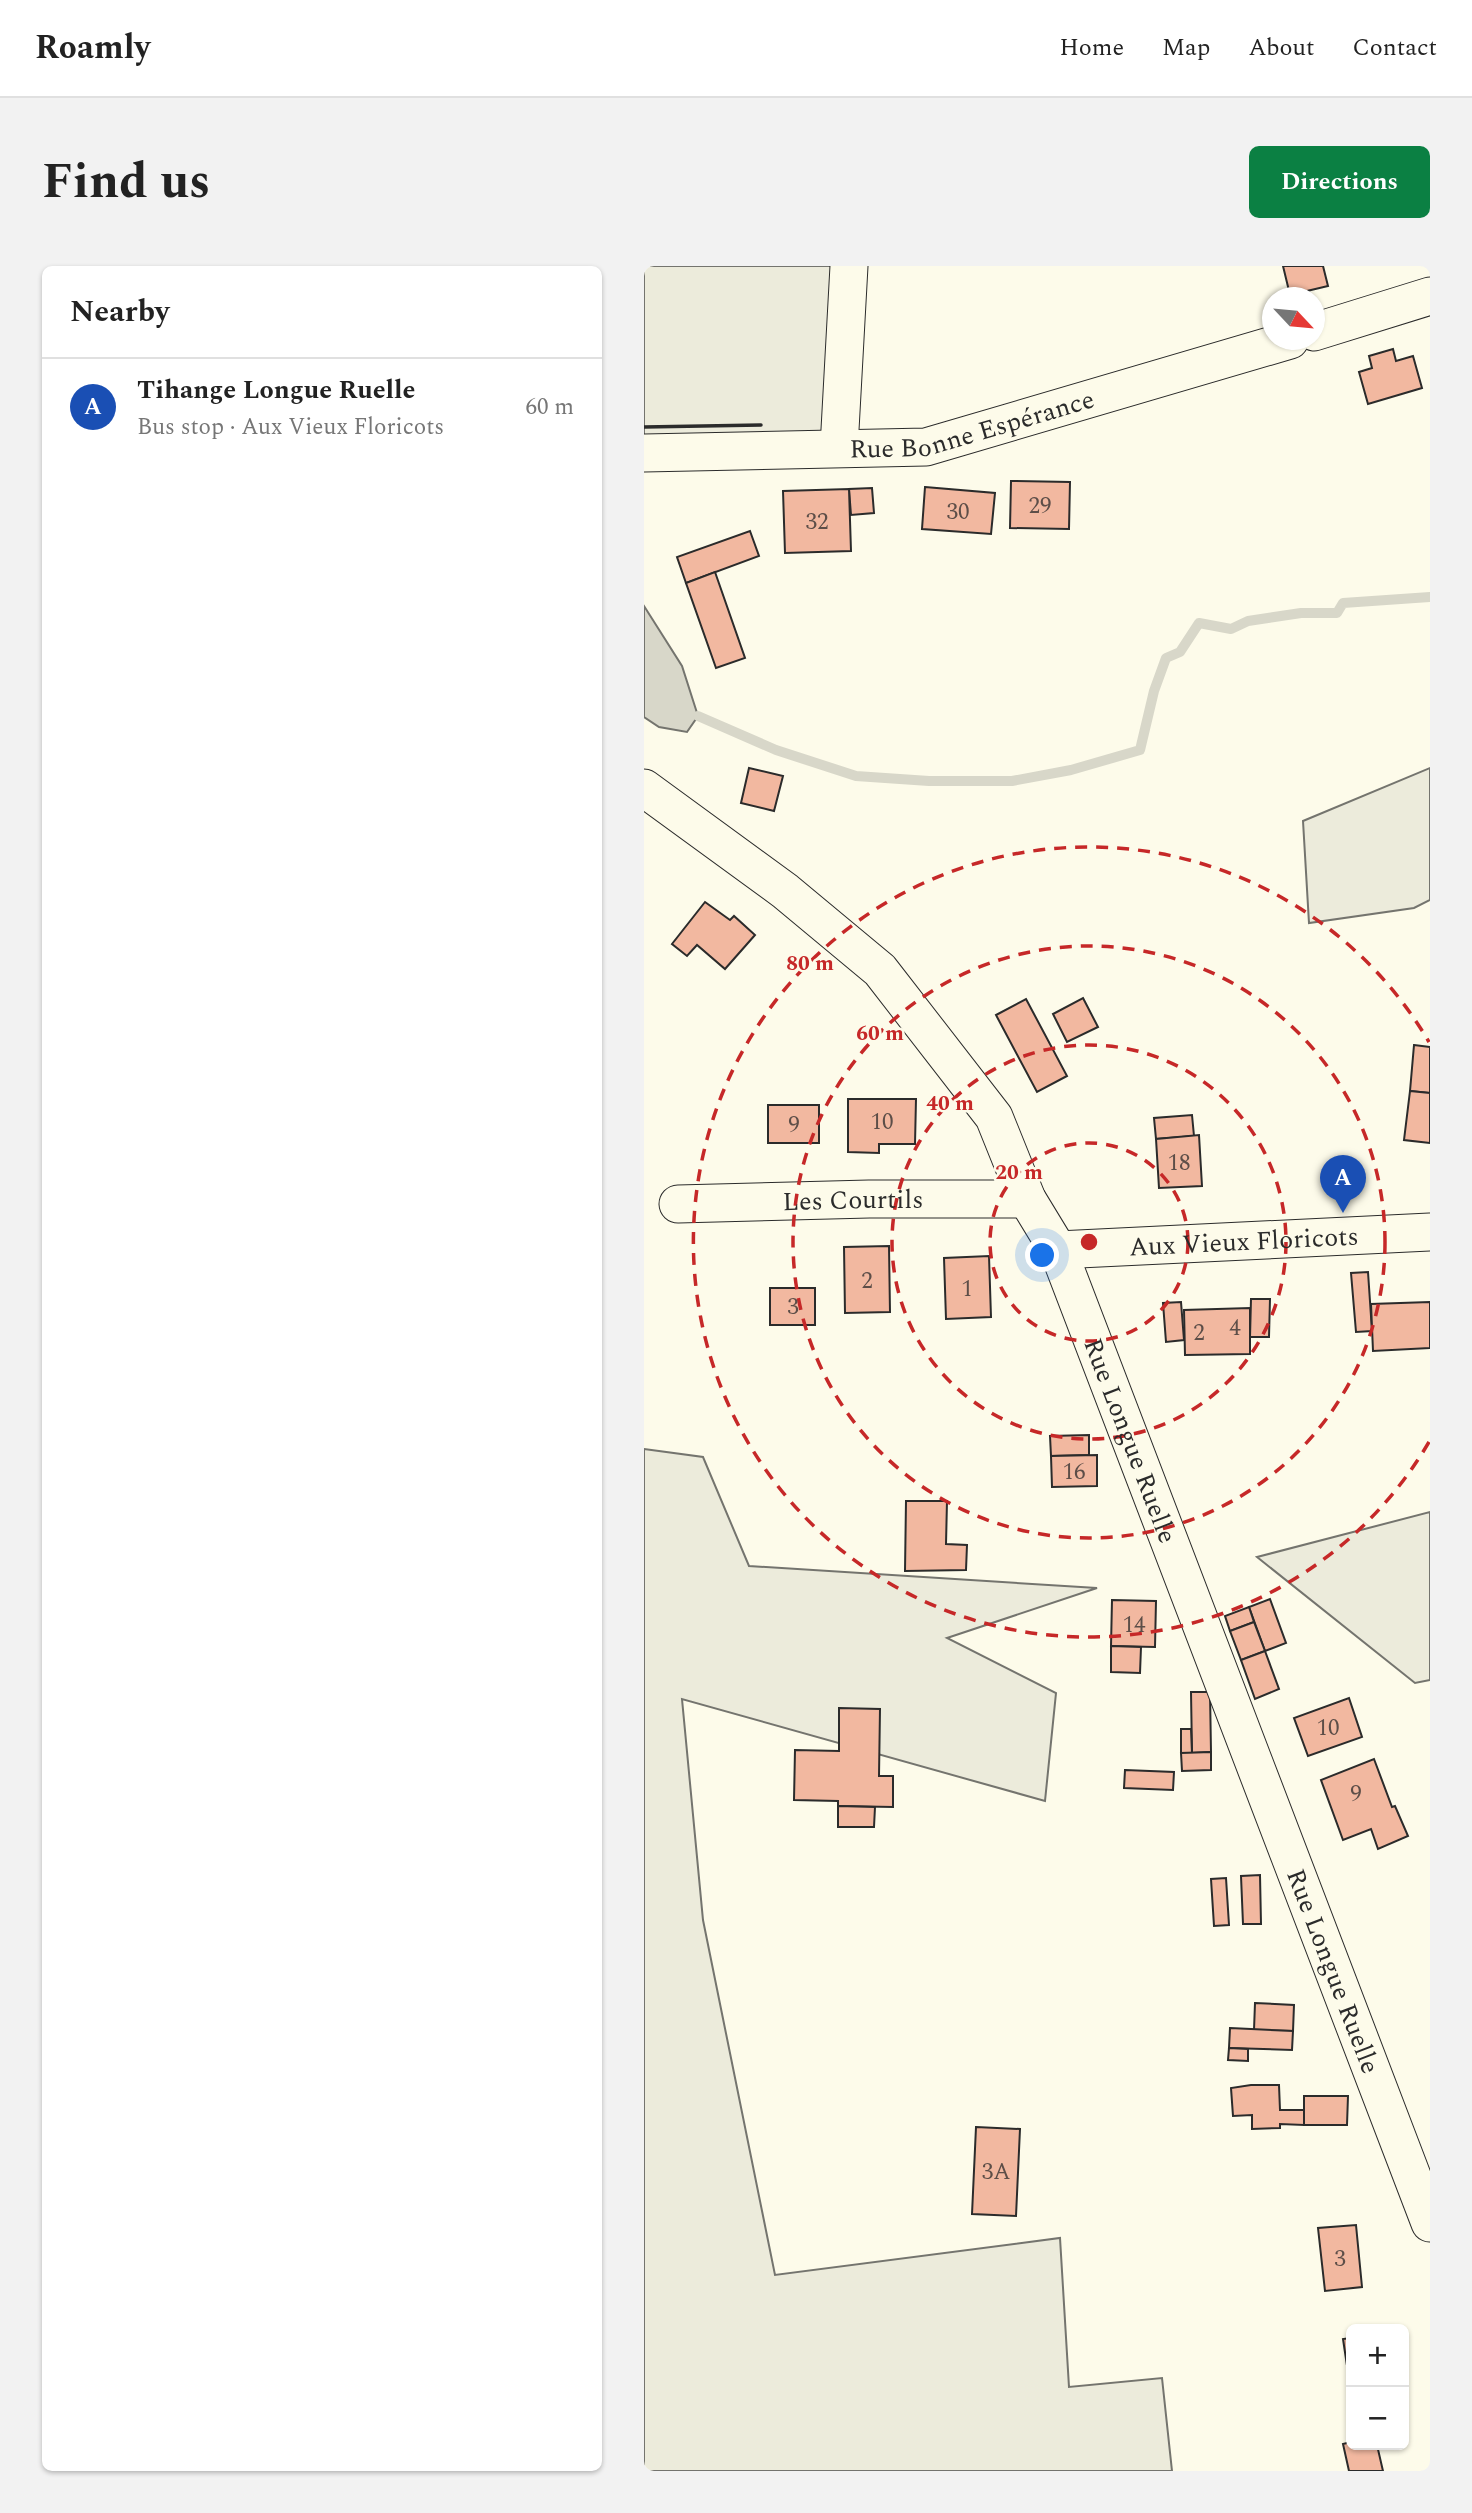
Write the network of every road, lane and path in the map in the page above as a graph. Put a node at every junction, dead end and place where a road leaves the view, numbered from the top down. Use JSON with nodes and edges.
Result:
{"nodes":[{"id":1,"x":849,"y":266,"type":"edge"},
{"id":2,"x":1430,"y":296,"type":"edge"},
{"id":3,"x":1325,"y":329,"type":"edge"},
{"id":4,"x":1262,"y":348,"type":"edge"},
{"id":5,"x":839,"y":448,"type":"junction"},
{"id":6,"x":644,"y":453,"type":"edge"},
{"id":7,"x":644,"y":788,"type":"edge"},
{"id":8,"x":1027,"y":1199,"type":"junction"},
{"id":9,"x":678,"y":1204,"type":"dead end"},
{"id":10,"x":1430,"y":1231,"type":"edge"},
{"id":11,"x":1058,"y":1250,"type":"junction"},
{"id":12,"x":1430,"y":2223,"type":"edge"}],
"edges":[{"from":1,"to":5,"type":"street"},
{"from":2,"to":3,"type":"street"},
{"from":4,"to":5,"type":"street","name":"Rue Bonne Espérance"},
{"from":5,"to":6,"type":"street","name":"Rue Bonne Espérance"},
{"from":7,"to":8,"type":"street","name":"Rue Longue Ruelle"},
{"from":8,"to":9,"type":"street","name":"Les Courtils"},
{"from":8,"to":11,"type":"street","name":"Rue Longue Ruelle"},
{"from":10,"to":11,"type":"street","name":"Aux Vieux Floricots"},
{"from":11,"to":12,"type":"street","name":"Rue Longue Ruelle"}]}
